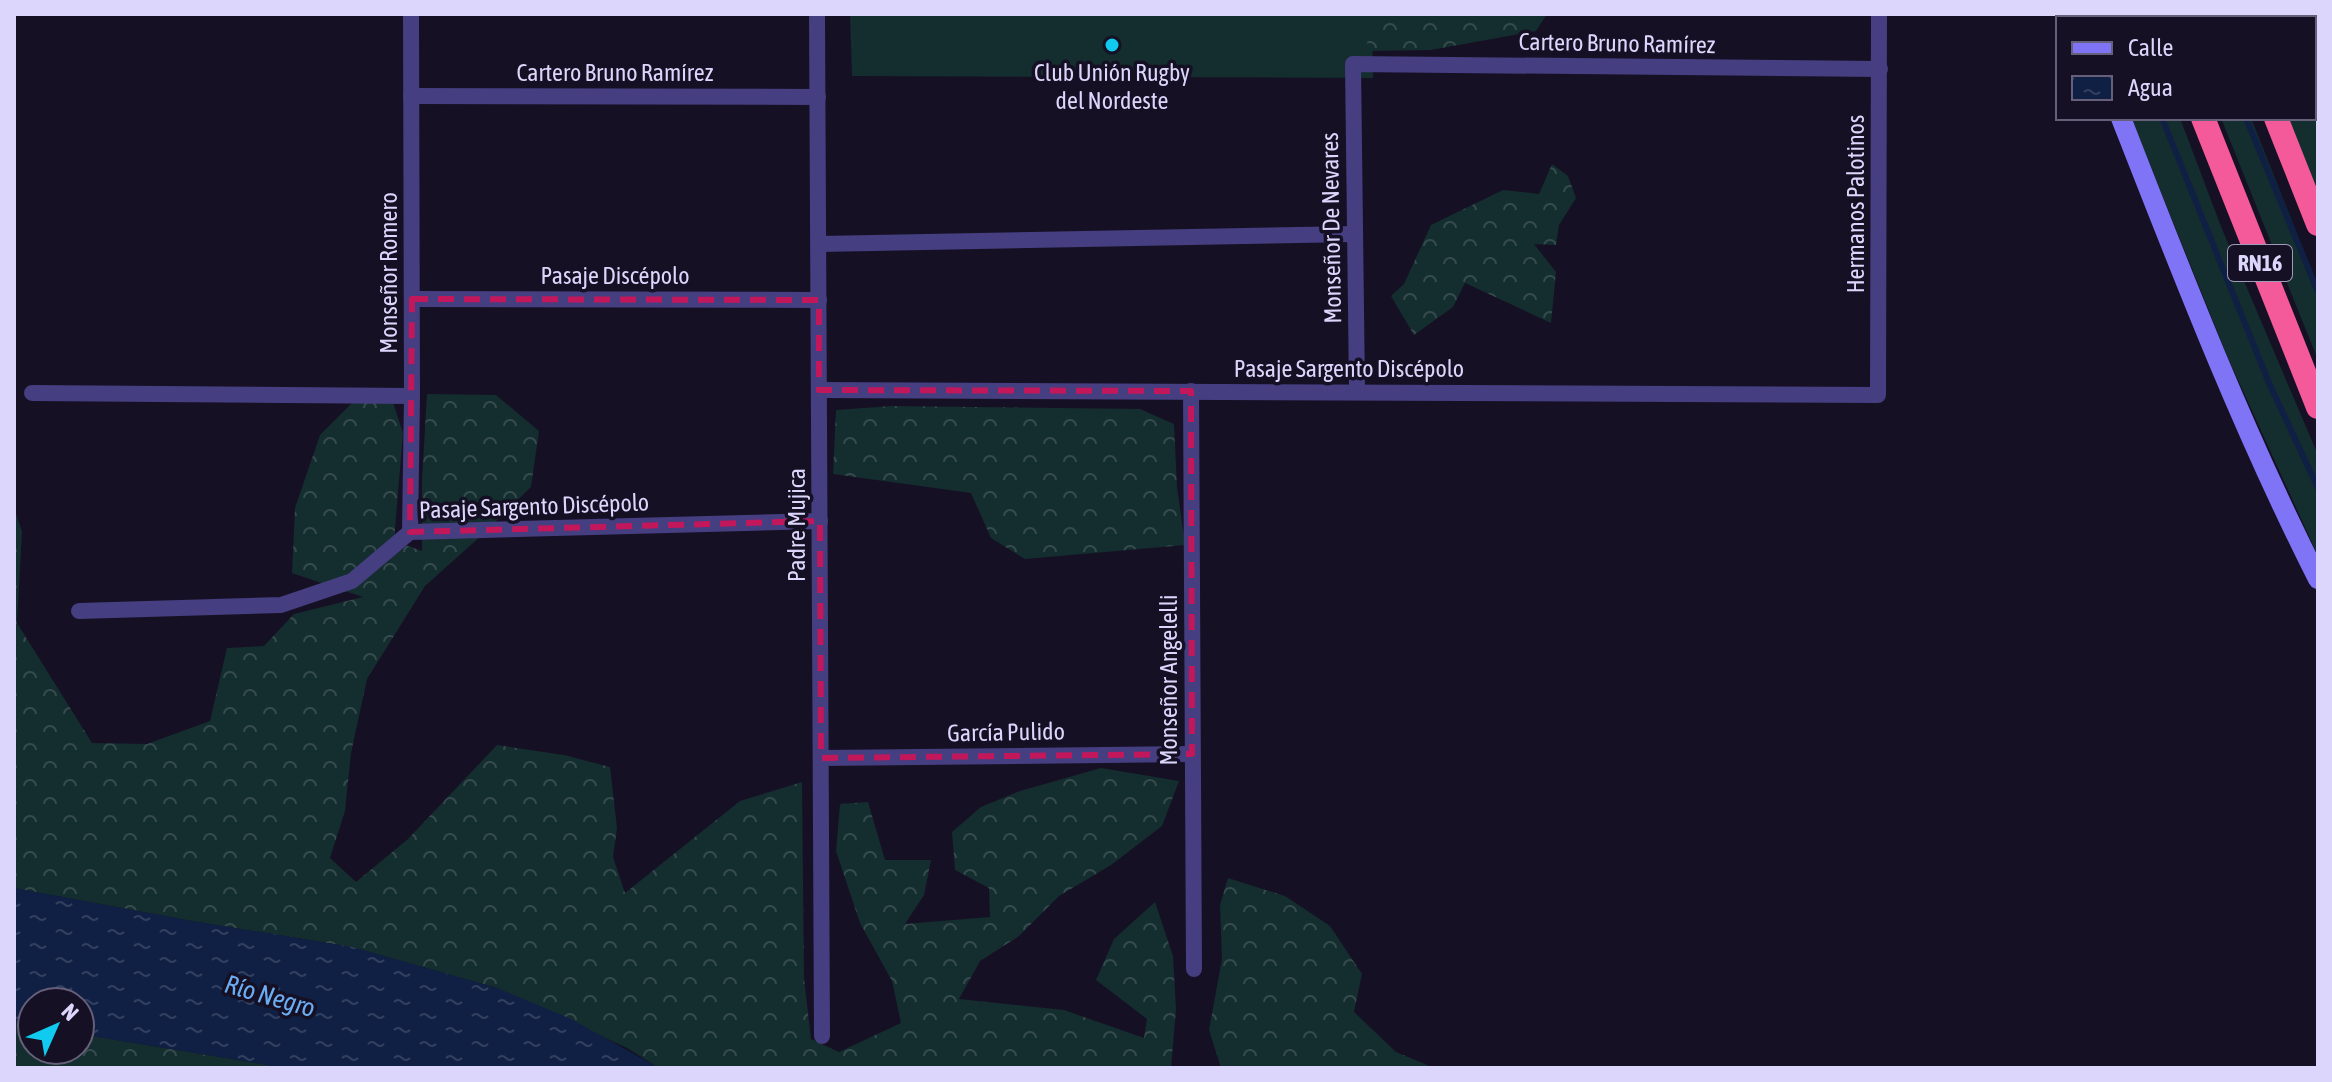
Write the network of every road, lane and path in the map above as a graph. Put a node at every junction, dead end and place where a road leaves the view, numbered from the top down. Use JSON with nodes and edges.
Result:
{"nodes":[{"id":1,"x":411,"y":14,"type":"edge"},
{"id":2,"x":817,"y":14,"type":"edge"},
{"id":3,"x":1879,"y":14,"type":"edge"},
{"id":4,"x":1353,"y":64,"type":"joint"},
{"id":5,"x":1880,"y":69,"type":"junction"},
{"id":6,"x":411,"y":96,"type":"junction"},
{"id":7,"x":818,"y":97,"type":"junction"},
{"id":8,"x":2122,"y":120,"type":"edge"},
{"id":9,"x":2204,"y":120,"type":"edge"},
{"id":10,"x":2277,"y":120,"type":"edge"},
{"id":11,"x":2318,"y":224,"type":"edge"},
{"id":12,"x":1355,"y":234,"type":"junction"},
{"id":13,"x":819,"y":244,"type":"junction"},
{"id":14,"x":412,"y":299,"type":"junction"},
{"id":15,"x":819,"y":300,"type":"junction"},
{"id":16,"x":819,"y":390,"type":"junction"},
{"id":17,"x":1191,"y":391,"type":"junction"},
{"id":18,"x":1357,"y":391,"type":"junction"},
{"id":19,"x":32,"y":393,"type":"dead end"},
{"id":20,"x":1878,"y":395,"type":"joint"},
{"id":21,"x":412,"y":396,"type":"junction"},
{"id":22,"x":2318,"y":407,"type":"edge"},
{"id":23,"x":820,"y":521,"type":"junction"},
{"id":24,"x":410,"y":532,"type":"junction"},
{"id":25,"x":2318,"y":579,"type":"edge"},
{"id":26,"x":79,"y":611,"type":"dead end"},
{"id":27,"x":1192,"y":754,"type":"junction"},
{"id":28,"x":821,"y":758,"type":"junction"},
{"id":29,"x":1194,"y":969,"type":"dead end"},
{"id":30,"x":822,"y":1036,"type":"dead end"}],
"edges":[{"from":1,"to":6,"type":"street","name":"Monseñor Romero"},
{"from":2,"to":7,"type":"street","name":"Padre Mujica"},
{"from":3,"to":5,"type":"street","name":"Hermanos Palotinos"},
{"from":4,"to":5,"type":"street","name":"Cartero Bruno Ramírez"},
{"from":4,"to":12,"type":"street","name":"Monseñor De Nevares"},
{"from":5,"to":20,"type":"street","name":"Hermanos Palotinos"},
{"from":6,"to":7,"type":"street","name":"Cartero Bruno Ramírez"},
{"from":6,"to":14,"type":"street","name":"Monseñor Romero"},
{"from":7,"to":13,"type":"street","name":"Padre Mujica"},
{"from":8,"to":25,"type":"street"},
{"from":9,"to":22,"type":"highway","number":"RN16"},
{"from":10,"to":11,"type":"highway","number":"RN16"},
{"from":12,"to":13,"type":"street"},
{"from":12,"to":18,"type":"street","name":"Monseñor De Nevares"},
{"from":13,"to":15,"type":"street","name":"Padre Mujica"},
{"from":14,"to":15,"type":"street","name":"Pasaje Discépolo"},
{"from":14,"to":21,"type":"street","name":"Monseñor Romero"},
{"from":15,"to":16,"type":"street","name":"Padre Mujica"},
{"from":16,"to":17,"type":"street","name":"Pasaje Sargento Discépolo"},
{"from":16,"to":23,"type":"street","name":"Padre Mujica"},
{"from":17,"to":18,"type":"street","name":"Pasaje Sargento Discépolo"},
{"from":17,"to":27,"type":"street","name":"Monseñor Angelelli"},
{"from":18,"to":20,"type":"street","name":"Pasaje Sargento Discépolo"},
{"from":19,"to":21,"type":"street"},
{"from":21,"to":24,"type":"street","name":"Monseñor Romero"},
{"from":23,"to":24,"type":"street","name":"Pasaje Sargento Discépolo"},
{"from":23,"to":28,"type":"street","name":"Padre Mujica"},
{"from":24,"to":26,"type":"street","name":"Pasaje Sargento Discépolo"},
{"from":27,"to":28,"type":"street","name":"García Pulido"},
{"from":27,"to":29,"type":"street","name":"Monseñor Angelelli"},
{"from":28,"to":30,"type":"street","name":"Padre Mujica"}]}
